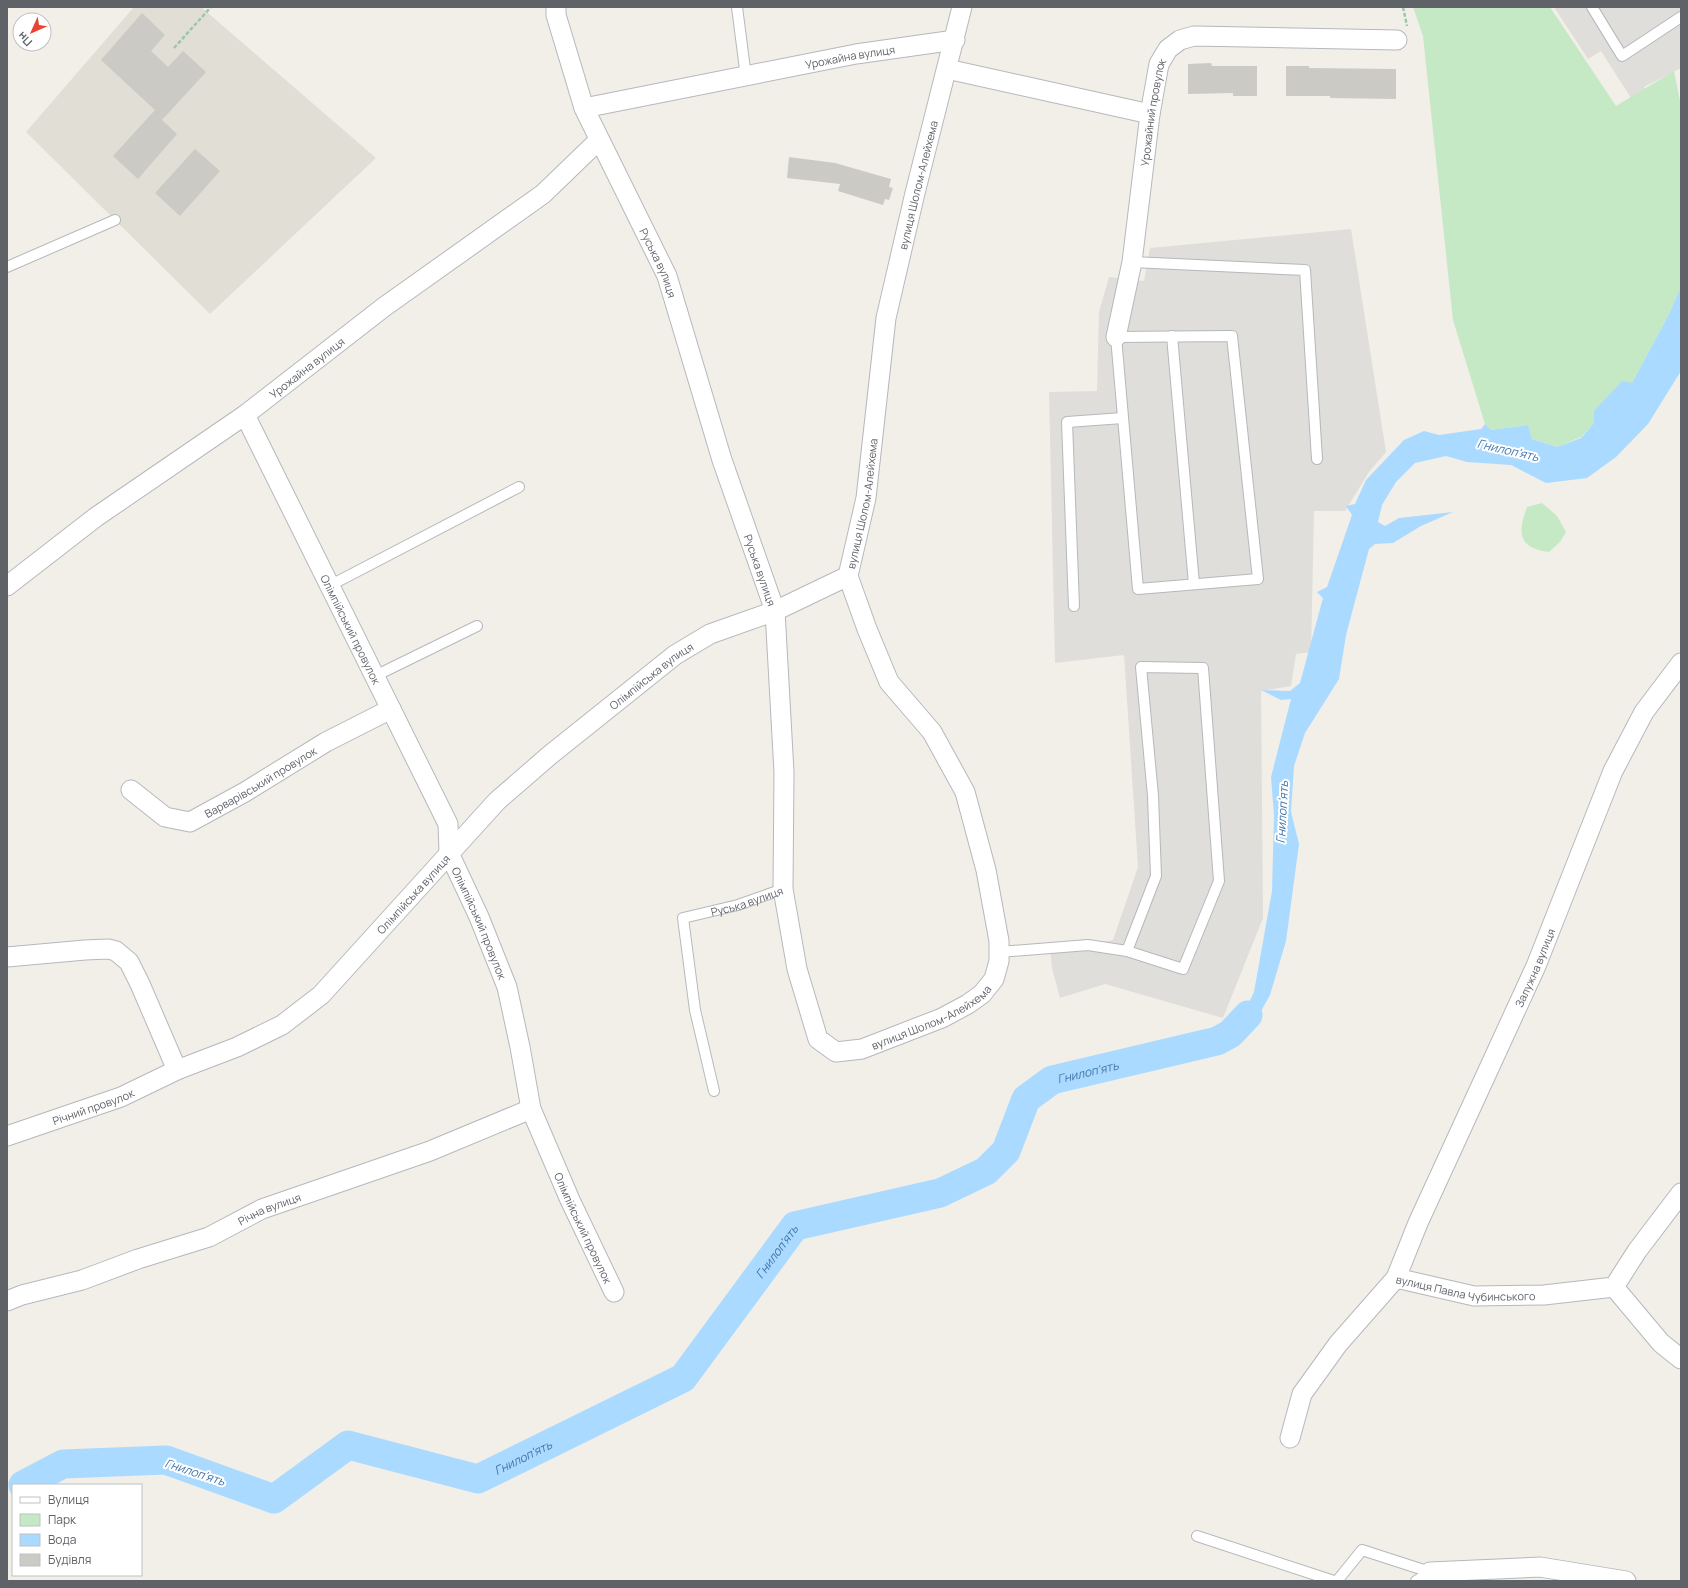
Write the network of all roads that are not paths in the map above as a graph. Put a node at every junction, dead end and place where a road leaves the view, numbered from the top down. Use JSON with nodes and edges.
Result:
{"nodes":[{"id":1,"x":556,"y":7,"type":"edge"},
{"id":2,"x":737,"y":7,"type":"edge"},
{"id":3,"x":962,"y":7,"type":"edge"},
{"id":4,"x":1592,"y":7,"type":"edge"},
{"id":5,"x":1681,"y":17,"type":"edge"},
{"id":6,"x":955,"y":40,"type":"junction"},
{"id":7,"x":1397,"y":40,"type":"dead end"},
{"id":8,"x":947,"y":69,"type":"junction"},
{"id":9,"x":746,"y":77,"type":"junction"},
{"id":10,"x":584,"y":108,"type":"junction"},
{"id":11,"x":1150,"y":114,"type":"junction"},
{"id":12,"x":599,"y":140,"type":"junction"},
{"id":13,"x":115,"y":220,"type":"dead end"},
{"id":14,"x":1132,"y":262,"type":"junction"},
{"id":15,"x":7,"y":267,"type":"edge"},
{"id":16,"x":1172,"y":336,"type":"junction"},
{"id":17,"x":1116,"y":337,"type":"junction"},
{"id":18,"x":245,"y":415,"type":"junction"},
{"id":19,"x":1123,"y":418,"type":"junction"},
{"id":20,"x":1317,"y":459,"type":"dead end"},
{"id":21,"x":519,"y":487,"type":"dead end"},
{"id":22,"x":848,"y":576,"type":"junction"},
{"id":23,"x":1194,"y":584,"type":"junction"},
{"id":24,"x":331,"y":585,"type":"junction"},
{"id":25,"x":7,"y":586,"type":"edge"},
{"id":26,"x":1074,"y":606,"type":"dead end"},
{"id":27,"x":775,"y":611,"type":"junction"},
{"id":28,"x":477,"y":626,"type":"dead end"},
{"id":29,"x":1681,"y":663,"type":"edge"},
{"id":30,"x":375,"y":676,"type":"junction"},
{"id":31,"x":391,"y":709,"type":"junction"},
{"id":32,"x":131,"y":790,"type":"dead end"},
{"id":33,"x":449,"y":853,"type":"junction"},
{"id":34,"x":783,"y":889,"type":"junction"},
{"id":35,"x":999,"y":952,"type":"junction"},
{"id":36,"x":1127,"y":952,"type":"junction"},
{"id":37,"x":7,"y":957,"type":"edge"},
{"id":38,"x":177,"y":1070,"type":"junction"},
{"id":39,"x":714,"y":1091,"type":"dead end"},
{"id":40,"x":531,"y":1109,"type":"junction"},
{"id":41,"x":7,"y":1136,"type":"edge"},
{"id":42,"x":1681,"y":1193,"type":"edge"},
{"id":43,"x":1396,"y":1278,"type":"junction"},
{"id":44,"x":1614,"y":1287,"type":"junction"},
{"id":45,"x":614,"y":1292,"type":"dead end"},
{"id":46,"x":7,"y":1301,"type":"edge"},
{"id":47,"x":1681,"y":1359,"type":"edge"},
{"id":48,"x":1290,"y":1438,"type":"dead end"},
{"id":49,"x":1197,"y":1536,"type":"dead end"},
{"id":50,"x":1425,"y":1578,"type":"edge"},
{"id":51,"x":1335,"y":1581,"type":"edge"},
{"id":52,"x":1626,"y":1581,"type":"edge"}],
"edges":[{"from":1,"to":10,"type":"street","name":"Руська вулиця"},
{"from":2,"to":9,"type":"lane"},
{"from":3,"to":6,"type":"street","name":"вулиця Шолом-Алейхема"},
{"from":4,"to":5,"type":"lane"},
{"from":6,"to":8,"type":"street","name":"вулиця Шолом-Алейхема"},
{"from":6,"to":9,"type":"street","name":"Урожайна вулиця"},
{"from":7,"to":11,"type":"street","name":"Урожайний провулок"},
{"from":8,"to":11,"type":"street"},
{"from":8,"to":22,"type":"street","name":"вулиця Шолом-Алейхема"},
{"from":9,"to":10,"type":"street","name":"Урожайна вулиця"},
{"from":10,"to":12,"type":"street","name":"Руська вулиця"},
{"from":11,"to":14,"type":"street","name":"Урожайний провулок"},
{"from":12,"to":18,"type":"street","name":"Урожайна вулиця"},
{"from":12,"to":27,"type":"street","name":"Руська вулиця"},
{"from":13,"to":15,"type":"lane"},
{"from":14,"to":17,"type":"street","name":"Урожайний провулок"},
{"from":14,"to":20,"type":"lane"},
{"from":16,"to":17,"type":"lane"},
{"from":16,"to":23,"type":"lane"},
{"from":16,"to":23,"type":"lane"},
{"from":17,"to":19,"type":"lane"},
{"from":18,"to":24,"type":"street","name":"Олімпійський провулок"},
{"from":18,"to":25,"type":"street","name":"Урожайна вулиця"},
{"from":19,"to":23,"type":"lane"},
{"from":19,"to":26,"type":"lane"},
{"from":21,"to":24,"type":"lane"},
{"from":22,"to":27,"type":"street","name":"Олімпійська вулиця"},
{"from":22,"to":35,"type":"street","name":"вулиця Шолом-Алейхема"},
{"from":24,"to":30,"type":"street","name":"Олімпійський провулок"},
{"from":27,"to":33,"type":"street","name":"Олімпійська вулиця"},
{"from":27,"to":34,"type":"street","name":"Руська вулиця"},
{"from":28,"to":30,"type":"lane"},
{"from":29,"to":43,"type":"street","name":"Залужна вулиця"},
{"from":30,"to":31,"type":"street","name":"Олімпійський провулок"},
{"from":31,"to":32,"type":"street","name":"Варварівський провулок"},
{"from":31,"to":33,"type":"street","name":"Олімпійський провулок"},
{"from":33,"to":38,"type":"street","name":"Олімпійська вулиця"},
{"from":33,"to":40,"type":"street","name":"Олімпійський провулок"},
{"from":34,"to":35,"type":"street","name":"вулиця Шолом-Алейхема"},
{"from":34,"to":39,"type":"lane","name":"Руська вулиця"},
{"from":35,"to":36,"type":"lane"},
{"from":36,"to":36,"type":"lane"},
{"from":37,"to":38,"type":"street"},
{"from":38,"to":41,"type":"street","name":"Річний провулок"},
{"from":40,"to":45,"type":"street","name":"Олімпійський провулок"},
{"from":40,"to":46,"type":"street","name":"Річна вулиця"},
{"from":42,"to":44,"type":"street"},
{"from":43,"to":44,"type":"street","name":"вулиця Павла Чубинського"},
{"from":43,"to":48,"type":"street","name":"вулиця Павла Чубинського"},
{"from":44,"to":47,"type":"street"},
{"from":49,"to":51,"type":"lane"},
{"from":50,"to":51,"type":"lane"},
{"from":50,"to":52,"type":"street"}]}
